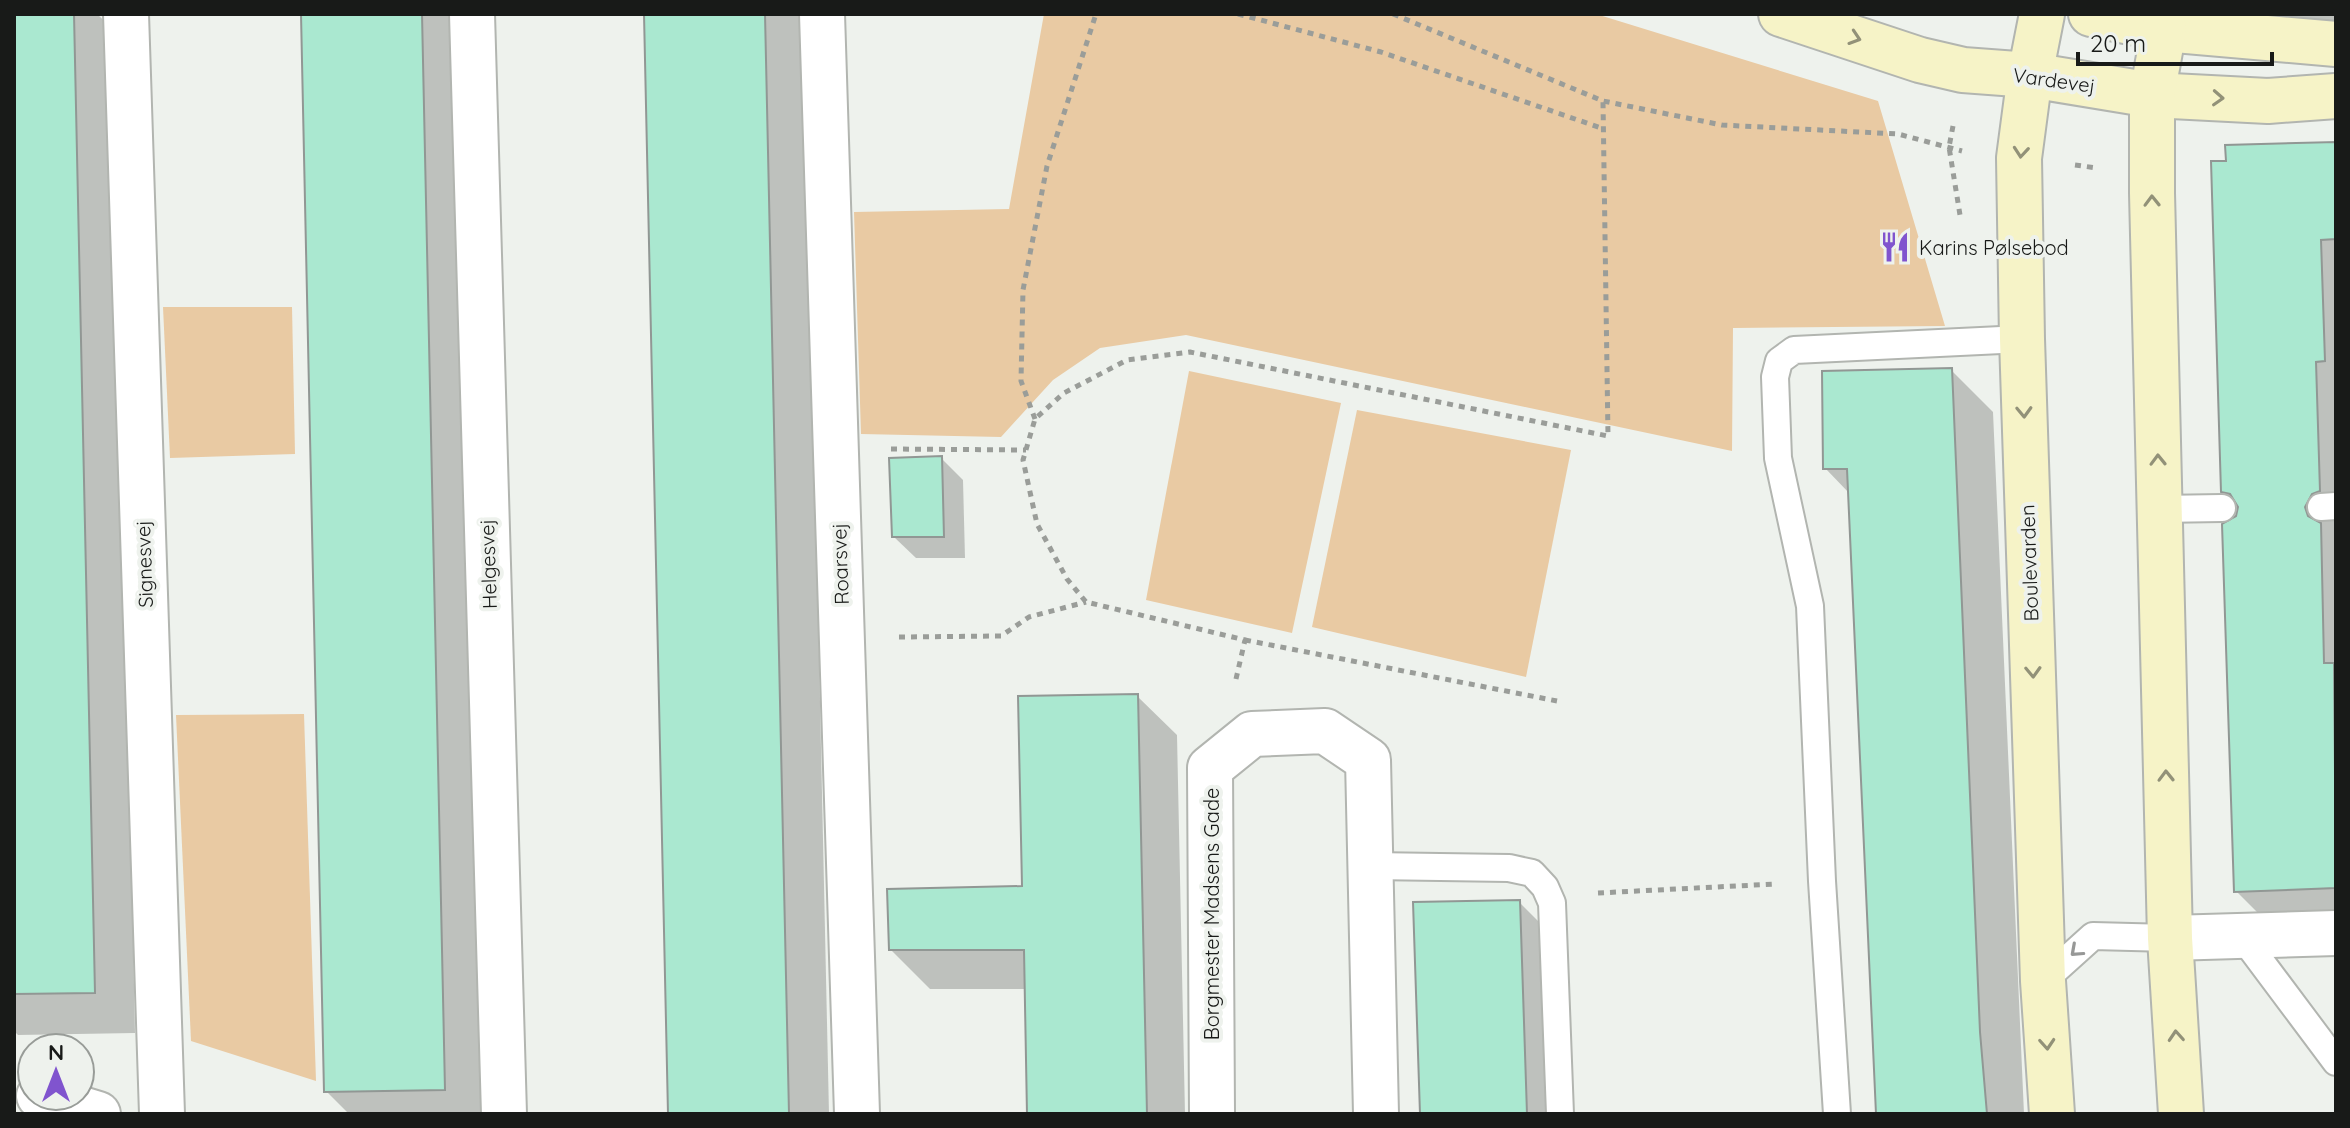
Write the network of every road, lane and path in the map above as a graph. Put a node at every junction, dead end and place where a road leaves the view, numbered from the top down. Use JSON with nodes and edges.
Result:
{"nodes":[{"id":1,"x":126,"y":14,"type":"edge"},
{"id":2,"x":472,"y":14,"type":"edge"},
{"id":3,"x":822,"y":14,"type":"edge"},
{"id":4,"x":1096,"y":14,"type":"edge"},
{"id":5,"x":1238,"y":14,"type":"edge"},
{"id":6,"x":1393,"y":14,"type":"edge"},
{"id":7,"x":1781,"y":14,"type":"edge"},
{"id":8,"x":2042,"y":14,"type":"edge"},
{"id":9,"x":2091,"y":14,"type":"edge"},
{"id":10,"x":2165,"y":22,"type":"edge"},
{"id":11,"x":2336,"y":44,"type":"edge"},
{"id":12,"x":2030,"y":75,"type":"junction"},
{"id":13,"x":2152,"y":95,"type":"junction"},
{"id":14,"x":2336,"y":96,"type":"edge"},
{"id":15,"x":1603,"y":101,"type":"junction"},
{"id":16,"x":1604,"y":129,"type":"junction"},
{"id":17,"x":1898,"y":134,"type":"dead end"},
{"id":18,"x":2022,"y":339,"type":"junction"},
{"id":19,"x":1035,"y":419,"type":"junction"},
{"id":20,"x":836,"y":449,"type":"junction"},
{"id":21,"x":1026,"y":450,"type":"junction"},
{"id":22,"x":2222,"y":508,"type":"dead end"},
{"id":23,"x":2159,"y":509,"type":"junction"},
{"id":24,"x":1086,"y":602,"type":"junction"},
{"id":25,"x":943,"y":636,"type":"dead end"},
{"id":26,"x":1245,"y":640,"type":"junction"},
{"id":27,"x":1557,"y":701,"type":"dead end"},
{"id":28,"x":1252,"y":734,"type":"junction"},
{"id":29,"x":1371,"y":866,"type":"junction"},
{"id":30,"x":1822,"y":881,"type":"junction"},
{"id":31,"x":1549,"y":896,"type":"junction"},
{"id":32,"x":2336,"y":933,"type":"edge"},
{"id":33,"x":2241,"y":935,"type":"junction"},
{"id":34,"x":2170,"y":938,"type":"junction"},
{"id":35,"x":2043,"y":981,"type":"junction"},
{"id":36,"x":2336,"y":1062,"type":"edge"},
{"id":37,"x":162,"y":1114,"type":"edge"},
{"id":38,"x":504,"y":1114,"type":"edge"},
{"id":39,"x":857,"y":1114,"type":"edge"},
{"id":40,"x":1212,"y":1114,"type":"edge"},
{"id":41,"x":1376,"y":1114,"type":"edge"},
{"id":42,"x":1560,"y":1114,"type":"edge"},
{"id":43,"x":1837,"y":1114,"type":"edge"},
{"id":44,"x":2052,"y":1114,"type":"edge"},
{"id":45,"x":2181,"y":1114,"type":"edge"}],
"edges":[{"from":1,"to":37,"type":"street","name":"Signesvej"},
{"from":2,"to":38,"type":"street","name":"Helgesvej"},
{"from":3,"to":20,"type":"street","name":"Roarsvej"},
{"from":4,"to":19,"type":"path"},
{"from":5,"to":16,"type":"path"},
{"from":6,"to":15,"type":"path"},
{"from":7,"to":12,"type":"main road","name":"Vardevej","one_way":true},
{"from":8,"to":12,"type":"main road","name":"Boulevarden"},
{"from":9,"to":10,"type":"main road"},
{"from":10,"to":11,"type":"main road"},
{"from":10,"to":13,"type":"main road"},
{"from":12,"to":13,"type":"main road","name":"Vardevej"},
{"from":12,"to":18,"type":"main road","name":"Boulevarden","one_way":true},
{"from":13,"to":14,"type":"main road","name":"Vardevej","one_way":true},
{"from":23,"to":13,"type":"main road","one_way":true},
{"from":15,"to":16,"type":"path"},
{"from":15,"to":17,"type":"path"},
{"from":16,"to":19,"type":"path"},
{"from":18,"to":30,"type":"lane"},
{"from":18,"to":35,"type":"main road","name":"Boulevarden","one_way":true},
{"from":19,"to":21,"type":"path"},
{"from":20,"to":21,"type":"path"},
{"from":20,"to":39,"type":"street","name":"Roarsvej"},
{"from":21,"to":24,"type":"path"},
{"from":22,"to":23,"type":"lane"},
{"from":34,"to":23,"type":"main road","one_way":true},
{"from":24,"to":25,"type":"path"},
{"from":24,"to":26,"type":"path"},
{"from":26,"to":27,"type":"path"},
{"from":26,"to":28,"type":"path"},
{"from":28,"to":29,"type":"street"},
{"from":28,"to":40,"type":"street","name":"Borgmester Madsens Gade"},
{"from":29,"to":31,"type":"lane"},
{"from":29,"to":41,"type":"street"},
{"from":30,"to":31,"type":"path"},
{"from":30,"to":43,"type":"lane"},
{"from":31,"to":42,"type":"lane"},
{"from":32,"to":33,"type":"street"},
{"from":33,"to":34,"type":"street"},
{"from":33,"to":36,"type":"lane"},
{"from":34,"to":35,"type":"lane","one_way":true},
{"from":45,"to":34,"type":"main road","one_way":true},
{"from":35,"to":44,"type":"main road","name":"Boulevarden","one_way":true}]}
